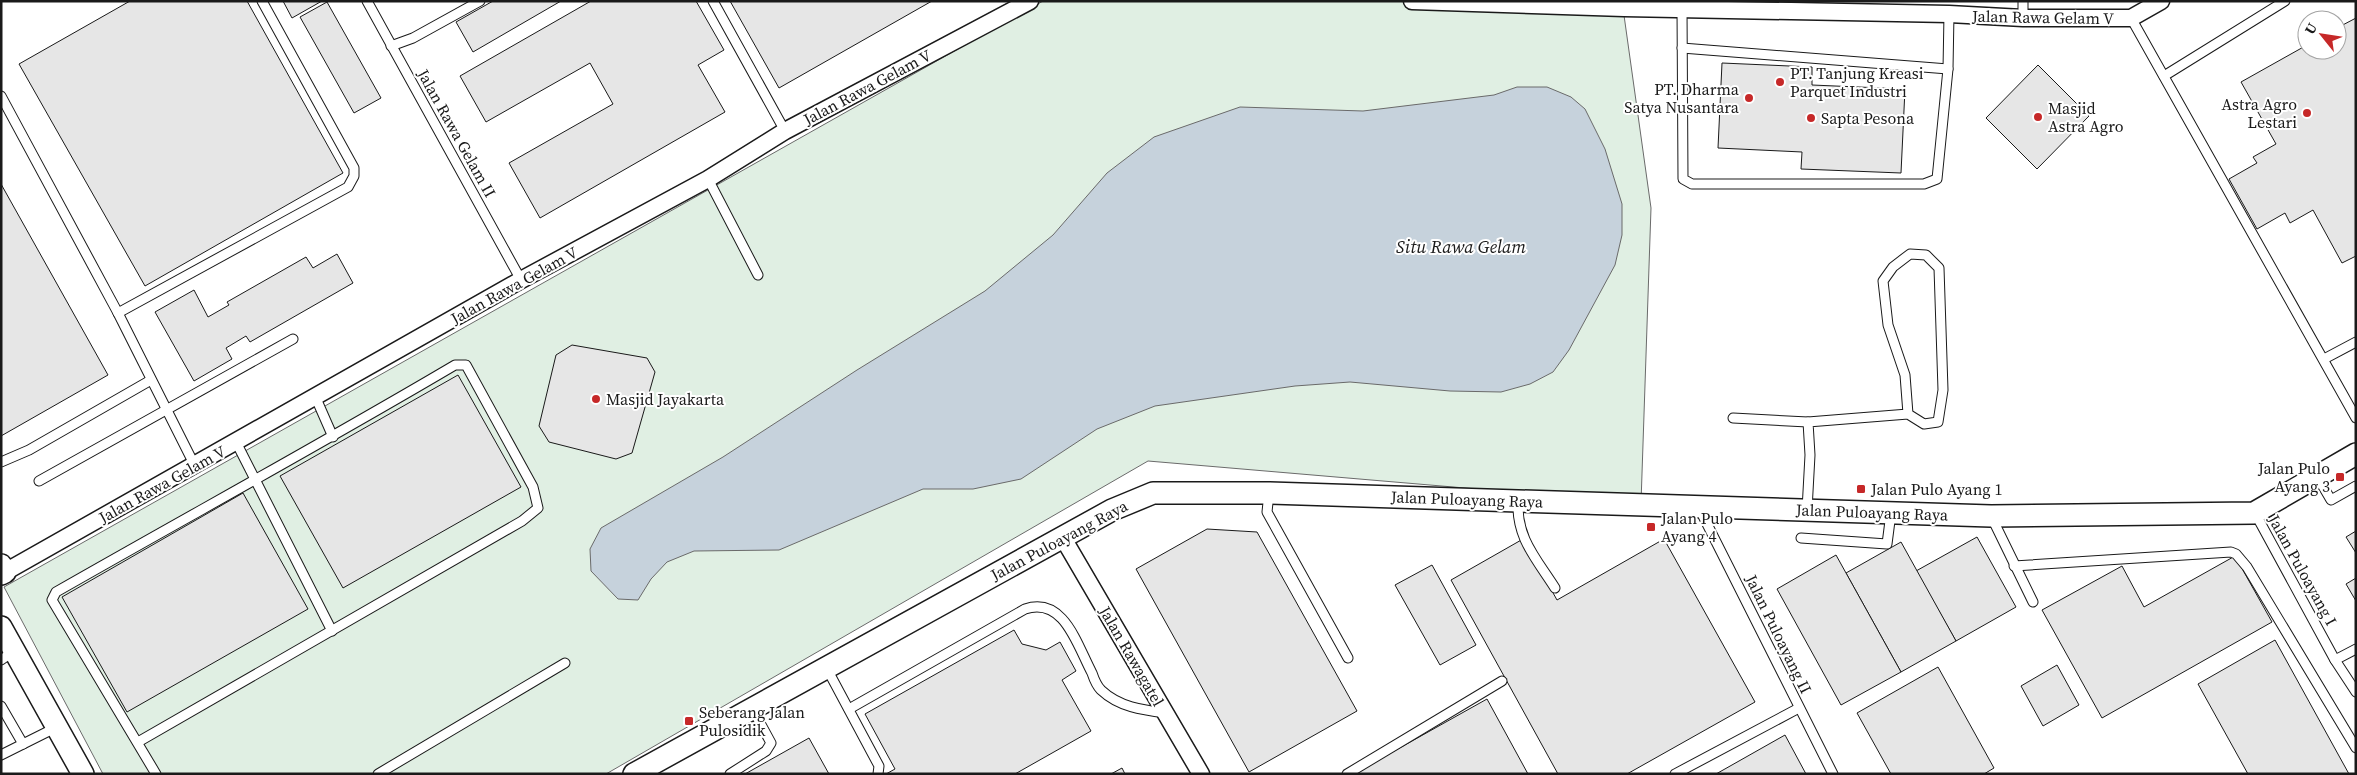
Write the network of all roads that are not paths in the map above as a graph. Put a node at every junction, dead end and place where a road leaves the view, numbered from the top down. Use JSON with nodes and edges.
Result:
{"nodes":[{"id":1,"x":262,"y":1,"type":"edge"},
{"id":2,"x":367,"y":1,"type":"edge"},
{"id":3,"x":480,"y":1,"type":"edge"},
{"id":4,"x":714,"y":1,"type":"edge"},
{"id":5,"x":1030,"y":1,"type":"edge"},
{"id":6,"x":1412,"y":1,"type":"edge"},
{"id":7,"x":2023,"y":1,"type":"edge"},
{"id":8,"x":2161,"y":1,"type":"edge"},
{"id":9,"x":2285,"y":1,"type":"edge"},
{"id":10,"x":1624,"y":5,"type":"edge"},
{"id":11,"x":1770,"y":6,"type":"edge"},
{"id":12,"x":1847,"y":7,"type":"edge"},
{"id":13,"x":1682,"y":8,"type":"junction"},
{"id":14,"x":1949,"y":14,"type":"junction"},
{"id":15,"x":2023,"y":18,"type":"junction"},
{"id":16,"x":2131,"y":18,"type":"junction"},
{"id":17,"x":391,"y":46,"type":"junction"},
{"id":18,"x":1682,"y":48,"type":"junction"},
{"id":19,"x":1948,"y":69,"type":"junction"},
{"id":20,"x":2164,"y":76,"type":"junction"},
{"id":21,"x":1,"y":96,"type":"edge"},
{"id":22,"x":785,"y":131,"type":"junction"},
{"id":23,"x":708,"y":179,"type":"junction"},
{"id":24,"x":758,"y":275,"type":"dead end"},
{"id":25,"x":521,"y":280,"type":"junction"},
{"id":26,"x":118,"y":313,"type":"junction"},
{"id":27,"x":294,"y":340,"type":"dead end"},
{"id":28,"x":2356,"y":342,"type":"edge"},
{"id":29,"x":2324,"y":359,"type":"junction"},
{"id":30,"x":151,"y":380,"type":"junction"},
{"id":31,"x":316,"y":396,"type":"junction"},
{"id":32,"x":166,"y":409,"type":"junction"},
{"id":33,"x":1908,"y":414,"type":"junction"},
{"id":34,"x":1733,"y":418,"type":"dead end"},
{"id":35,"x":2356,"y":418,"type":"edge"},
{"id":36,"x":1808,"y":422,"type":"junction"},
{"id":37,"x":333,"y":437,"type":"junction"},
{"id":38,"x":236,"y":442,"type":"junction"},
{"id":39,"x":2356,"y":454,"type":"edge"},
{"id":40,"x":1,"y":462,"type":"edge"},
{"id":41,"x":195,"y":466,"type":"junction"},
{"id":42,"x":2318,"y":476,"type":"junction"},
{"id":43,"x":254,"y":478,"type":"junction"},
{"id":44,"x":39,"y":481,"type":"dead end"},
{"id":45,"x":2356,"y":486,"type":"edge"},
{"id":46,"x":1269,"y":493,"type":"junction"},
{"id":47,"x":1518,"y":500,"type":"junction"},
{"id":48,"x":1699,"y":508,"type":"junction"},
{"id":49,"x":1807,"y":511,"type":"junction"},
{"id":50,"x":1891,"y":513,"type":"junction"},
{"id":51,"x":2254,"y":513,"type":"junction"},
{"id":52,"x":1991,"y":516,"type":"junction"},
{"id":53,"x":1063,"y":538,"type":"junction"},
{"id":54,"x":1801,"y":538,"type":"dead end"},
{"id":55,"x":2014,"y":566,"type":"junction"},
{"id":56,"x":2,"y":570,"type":"edge"},
{"id":57,"x":1555,"y":588,"type":"dead end"},
{"id":58,"x":2033,"y":602,"type":"dead end"},
{"id":59,"x":1,"y":627,"type":"edge"},
{"id":60,"x":332,"y":631,"type":"junction"},
{"id":61,"x":2356,"y":649,"type":"edge"},
{"id":62,"x":8,"y":655,"type":"edge"},
{"id":63,"x":1348,"y":658,"type":"dead end"},
{"id":64,"x":2335,"y":660,"type":"junction"},
{"id":65,"x":565,"y":663,"type":"dead end"},
{"id":66,"x":826,"y":666,"type":"junction"},
{"id":67,"x":1502,"y":680,"type":"dead end"},
{"id":68,"x":2356,"y":692,"type":"edge"},
{"id":69,"x":1,"y":706,"type":"edge"},
{"id":70,"x":752,"y":708,"type":"junction"},
{"id":71,"x":1799,"y":708,"type":"junction"},
{"id":72,"x":849,"y":709,"type":"junction"},
{"id":73,"x":1166,"y":713,"type":"junction"},
{"id":74,"x":57,"y":727,"type":"junction"},
{"id":75,"x":138,"y":742,"type":"junction"},
{"id":76,"x":23,"y":744,"type":"junction"},
{"id":77,"x":2356,"y":748,"type":"edge"},
{"id":78,"x":1,"y":755,"type":"edge"},
{"id":79,"x":639,"y":772,"type":"edge"},
{"id":80,"x":83,"y":774,"type":"edge"},
{"id":81,"x":156,"y":774,"type":"edge"},
{"id":82,"x":378,"y":774,"type":"edge"},
{"id":83,"x":730,"y":774,"type":"edge"},
{"id":84,"x":878,"y":774,"type":"edge"},
{"id":85,"x":1201,"y":774,"type":"edge"},
{"id":86,"x":1347,"y":774,"type":"edge"},
{"id":87,"x":1675,"y":774,"type":"edge"},
{"id":88,"x":1834,"y":774,"type":"edge"}],
"edges":[{"from":1,"to":26,"type":"lane"},
{"from":2,"to":17,"type":"lane","name":"Jalan Rawa Gelam II"},
{"from":3,"to":17,"type":"lane"},
{"from":4,"to":22,"type":"lane"},
{"from":5,"to":22,"type":"street","name":"Jalan Rawa Gelam V"},
{"from":6,"to":10,"type":"street","name":"Jalan Rawa Gelam V"},
{"from":7,"to":15,"type":"lane"},
{"from":8,"to":16,"type":"street","name":"Jalan Rawa Gelam V"},
{"from":9,"to":20,"type":"lane"},
{"from":10,"to":13,"type":"street","name":"Jalan Rawa Gelam V"},
{"from":11,"to":12,"type":"street","name":"Jalan Rawa Gelam V"},
{"from":11,"to":13,"type":"street","name":"Jalan Rawa Gelam V"},
{"from":12,"to":14,"type":"street","name":"Jalan Rawa Gelam V"},
{"from":13,"to":18,"type":"lane"},
{"from":14,"to":15,"type":"street","name":"Jalan Rawa Gelam V"},
{"from":14,"to":19,"type":"lane"},
{"from":15,"to":16,"type":"street","name":"Jalan Rawa Gelam V"},
{"from":16,"to":20,"type":"lane"},
{"from":17,"to":25,"type":"lane","name":"Jalan Rawa Gelam II"},
{"from":18,"to":19,"type":"lane"},
{"from":18,"to":19,"type":"lane"},
{"from":20,"to":29,"type":"lane"},
{"from":21,"to":26,"type":"lane"},
{"from":22,"to":23,"type":"street","name":"Jalan Rawa Gelam V"},
{"from":23,"to":24,"type":"lane"},
{"from":23,"to":25,"type":"street","name":"Jalan Rawa Gelam V"},
{"from":25,"to":31,"type":"street","name":"Jalan Rawa Gelam V"},
{"from":26,"to":30,"type":"lane"},
{"from":27,"to":32,"type":"lane"},
{"from":28,"to":29,"type":"lane"},
{"from":29,"to":35,"type":"lane"},
{"from":30,"to":32,"type":"lane"},
{"from":30,"to":40,"type":"lane"},
{"from":31,"to":37,"type":"lane"},
{"from":31,"to":38,"type":"street","name":"Jalan Rawa Gelam V"},
{"from":32,"to":41,"type":"lane"},
{"from":32,"to":44,"type":"lane"},
{"from":33,"to":33,"type":"lane"},
{"from":33,"to":36,"type":"lane"},
{"from":34,"to":36,"type":"lane"},
{"from":36,"to":49,"type":"lane"},
{"from":37,"to":43,"type":"lane"},
{"from":37,"to":60,"type":"lane"},
{"from":38,"to":41,"type":"street","name":"Jalan Rawa Gelam V"},
{"from":38,"to":43,"type":"lane"},
{"from":39,"to":42,"type":"street","name":"Jalan Puloayang Raya"},
{"from":41,"to":56,"type":"street","name":"Jalan Rawa Gelam V"},
{"from":42,"to":45,"type":"lane"},
{"from":42,"to":51,"type":"street","name":"Jalan Puloayang Raya"},
{"from":43,"to":60,"type":"lane"},
{"from":43,"to":75,"type":"lane"},
{"from":46,"to":47,"type":"street","name":"Jalan Puloayang Raya"},
{"from":46,"to":53,"type":"street","name":"Jalan Puloayang Raya"},
{"from":46,"to":63,"type":"lane"},
{"from":47,"to":48,"type":"street","name":"Jalan Puloayang Raya"},
{"from":47,"to":57,"type":"lane"},
{"from":48,"to":49,"type":"street","name":"Jalan Puloayang Raya"},
{"from":48,"to":71,"type":"lane","name":"Jalan Puloayang II"},
{"from":49,"to":50,"type":"street","name":"Jalan Puloayang Raya"},
{"from":50,"to":52,"type":"street","name":"Jalan Puloayang Raya"},
{"from":50,"to":54,"type":"lane"},
{"from":51,"to":52,"type":"street","name":"Jalan Puloayang Raya"},
{"from":51,"to":64,"type":"lane","name":"Jalan Puloayang I"},
{"from":52,"to":55,"type":"lane"},
{"from":53,"to":66,"type":"street","name":"Jalan Puloayang Raya"},
{"from":53,"to":73,"type":"street","name":"Jalan Rawagatel"},
{"from":55,"to":58,"type":"lane"},
{"from":55,"to":77,"type":"lane"},
{"from":59,"to":62,"type":"street"},
{"from":60,"to":75,"type":"lane"},
{"from":61,"to":64,"type":"lane"},
{"from":62,"to":74,"type":"street"},
{"from":64,"to":68,"type":"lane","name":"Jalan Puloayang I"},
{"from":65,"to":82,"type":"lane"},
{"from":66,"to":70,"type":"street","name":"Jalan Puloayang Raya"},
{"from":66,"to":72,"type":"lane"},
{"from":67,"to":86,"type":"lane"},
{"from":69,"to":76,"type":"lane"},
{"from":70,"to":79,"type":"street","name":"Jalan Puloayang Raya"},
{"from":70,"to":83,"type":"lane"},
{"from":71,"to":87,"type":"lane"},
{"from":71,"to":88,"type":"lane","name":"Jalan Puloayang II"},
{"from":72,"to":73,"type":"lane"},
{"from":72,"to":84,"type":"lane"},
{"from":73,"to":85,"type":"street","name":"Jalan Rawagatel"},
{"from":74,"to":76,"type":"lane"},
{"from":74,"to":80,"type":"street"},
{"from":75,"to":81,"type":"lane"},
{"from":76,"to":78,"type":"lane"}]}
